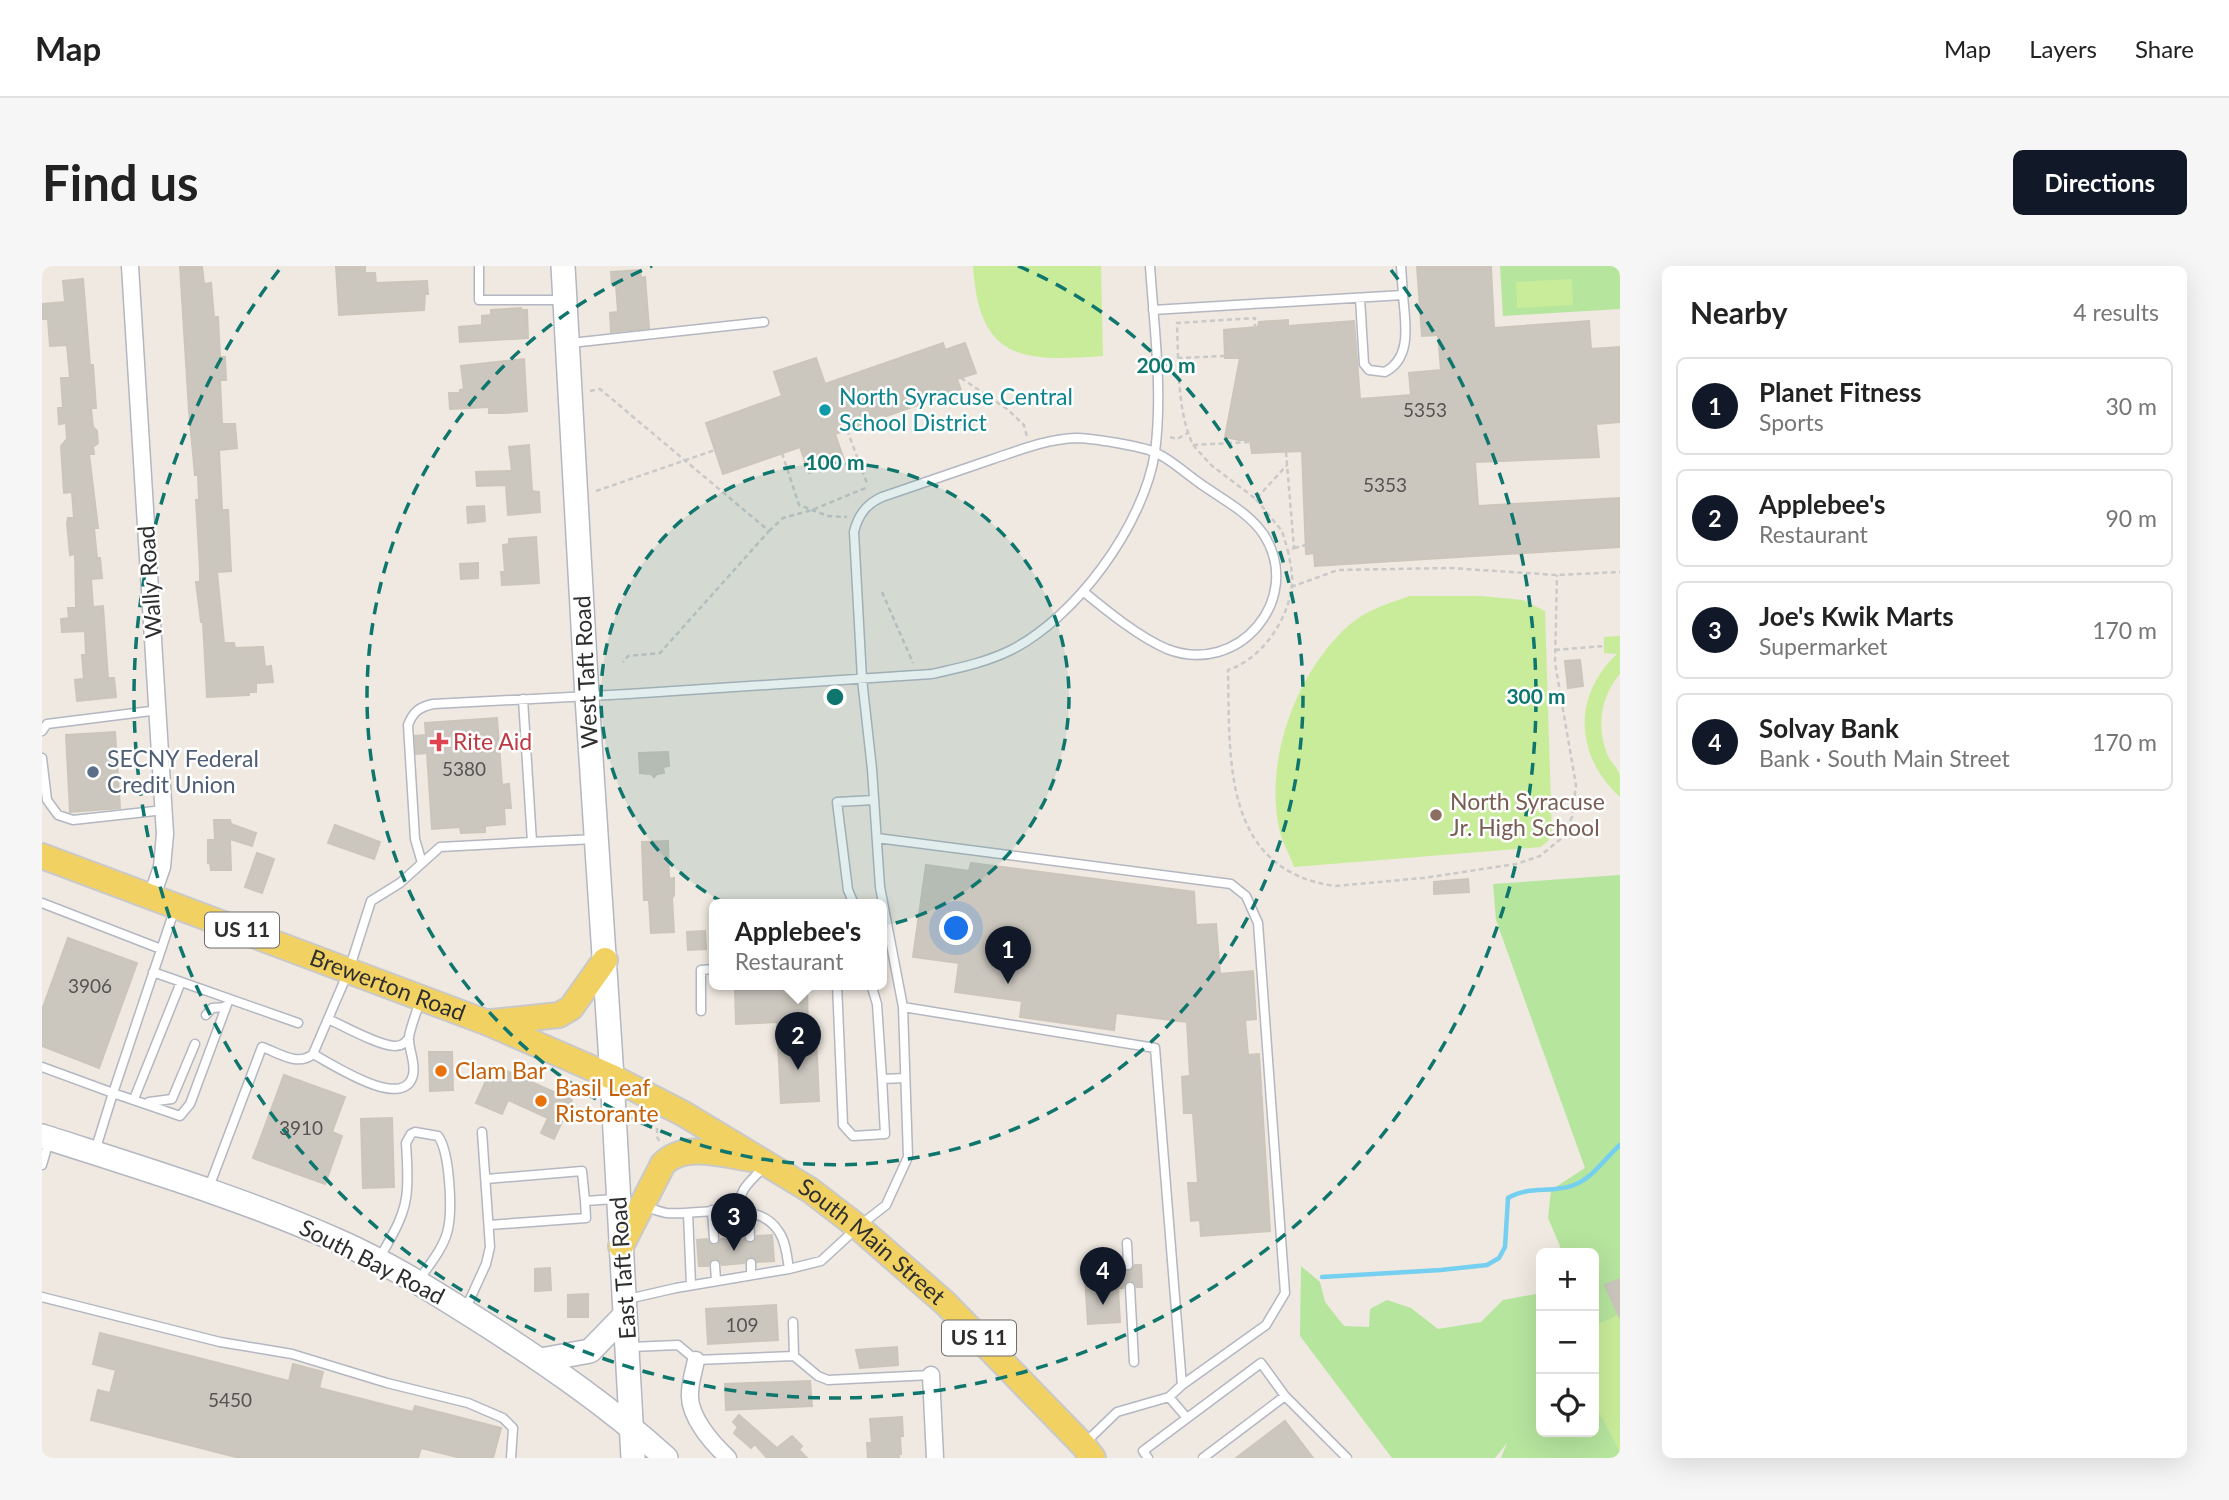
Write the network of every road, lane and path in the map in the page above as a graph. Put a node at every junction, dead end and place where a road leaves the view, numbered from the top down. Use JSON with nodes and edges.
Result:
{"nodes":[{"id":1,"x":130,"y":266,"type":"edge"},
{"id":2,"x":479,"y":266,"type":"edge"},
{"id":3,"x":564,"y":266,"type":"edge"},
{"id":4,"x":1150,"y":266,"type":"edge"},
{"id":5,"x":1401,"y":266,"type":"edge"},
{"id":6,"x":1403,"y":295,"type":"junction"},
{"id":7,"x":1360,"y":298,"type":"junction"},
{"id":8,"x":565,"y":300,"type":"junction"},
{"id":9,"x":1153,"y":310,"type":"junction"},
{"id":10,"x":764,"y":322,"type":"dead end"},
{"id":11,"x":1255,"y":327,"type":"dead end"},
{"id":12,"x":568,"y":344,"type":"junction"},
{"id":13,"x":1224,"y":356,"type":"dead end"},
{"id":14,"x":1178,"y":358,"type":"junction"},
{"id":15,"x":961,"y":378,"type":"dead end"},
{"id":16,"x":570,"y":393,"type":"junction"},
{"id":17,"x":847,"y":430,"type":"dead end"},
{"id":18,"x":1156,"y":433,"type":"junction"},
{"id":19,"x":1188,"y":433,"type":"junction"},
{"id":20,"x":1251,"y":442,"type":"dead end"},
{"id":21,"x":1193,"y":445,"type":"junction"},
{"id":22,"x":1030,"y":447,"type":"junction"},
{"id":23,"x":715,"y":450,"type":"dead end"},
{"id":24,"x":1155,"y":452,"type":"junction"},
{"id":25,"x":1286,"y":452,"type":"dead end"},
{"id":26,"x":782,"y":453,"type":"dead end"},
{"id":27,"x":685,"y":460,"type":"junction"},
{"id":28,"x":1287,"y":465,"type":"junction"},
{"id":29,"x":868,"y":487,"type":"junction"},
{"id":30,"x":576,"y":498,"type":"junction"},
{"id":31,"x":1256,"y":499,"type":"junction"},
{"id":32,"x":874,"y":501,"type":"junction"},
{"id":33,"x":811,"y":510,"type":"junction"},
{"id":34,"x":856,"y":522,"type":"junction"},
{"id":35,"x":769,"y":531,"type":"junction"},
{"id":36,"x":1306,"y":545,"type":"dead end"},
{"id":37,"x":1294,"y":548,"type":"junction"},
{"id":38,"x":1288,"y":551,"type":"junction"},
{"id":39,"x":1620,"y":572,"type":"edge"},
{"id":40,"x":1557,"y":575,"type":"junction"},
{"id":41,"x":1292,"y":587,"type":"junction"},
{"id":42,"x":1275,"y":589,"type":"junction"},
{"id":43,"x":882,"y":592,"type":"dead end"},
{"id":44,"x":1084,"y":592,"type":"junction"},
{"id":45,"x":1604,"y":646,"type":"dead end"},
{"id":46,"x":1555,"y":650,"type":"junction"},
{"id":47,"x":623,"y":662,"type":"dead end"},
{"id":48,"x":916,"y":675,"type":"junction"},
{"id":49,"x":862,"y":679,"type":"junction"},
{"id":50,"x":587,"y":697,"type":"junction"},
{"id":51,"x":523,"y":699,"type":"junction"},
{"id":52,"x":159,"y":710,"type":"junction"},
{"id":53,"x":42,"y":731,"type":"edge"},
{"id":54,"x":42,"y":758,"type":"edge"},
{"id":55,"x":874,"y":800,"type":"junction"},
{"id":56,"x":45,"y":802,"type":"edge"},
{"id":57,"x":164,"y":810,"type":"junction"},
{"id":58,"x":877,"y":838,"type":"junction"},
{"id":59,"x":597,"y":839,"type":"junction"},
{"id":60,"x":532,"y":842,"type":"junction"},
{"id":61,"x":42,"y":856,"type":"edge"},
{"id":62,"x":422,"y":863,"type":"junction"},
{"id":63,"x":152,"y":896,"type":"junction"},
{"id":64,"x":852,"y":899,"type":"edge"},
{"id":65,"x":882,"y":899,"type":"edge"},
{"id":66,"x":42,"y":903,"type":"edge"},
{"id":67,"x":176,"y":905,"type":"junction"},
{"id":68,"x":887,"y":926,"type":"edge"},
{"id":69,"x":161,"y":949,"type":"junction"},
{"id":70,"x":605,"y":960,"type":"junction"},
{"id":71,"x":709,"y":969,"type":"edge"},
{"id":72,"x":349,"y":970,"type":"junction"},
{"id":73,"x":153,"y":972,"type":"junction"},
{"id":74,"x":181,"y":982,"type":"junction"},
{"id":75,"x":837,"y":990,"type":"edge"},
{"id":76,"x":873,"y":990,"type":"edge"},
{"id":77,"x":421,"y":997,"type":"junction"},
{"id":78,"x":227,"y":1003,"type":"junction"},
{"id":79,"x":903,"y":1007,"type":"junction"},
{"id":80,"x":701,"y":1011,"type":"dead end"},
{"id":81,"x":206,"y":1015,"type":"dead end"},
{"id":82,"x":328,"y":1019,"type":"junction"},
{"id":83,"x":298,"y":1023,"type":"dead end"},
{"id":84,"x":488,"y":1023,"type":"junction"},
{"id":85,"x":409,"y":1038,"type":"junction"},
{"id":86,"x":195,"y":1044,"type":"dead end"},
{"id":87,"x":313,"y":1054,"type":"junction"},
{"id":88,"x":42,"y":1068,"type":"edge"},
{"id":89,"x":612,"y":1077,"type":"junction"},
{"id":90,"x":905,"y":1077,"type":"junction"},
{"id":91,"x":882,"y":1079,"type":"junction"},
{"id":92,"x":113,"y":1093,"type":"junction"},
{"id":93,"x":134,"y":1099,"type":"junction"},
{"id":94,"x":146,"y":1103,"type":"junction"},
{"id":95,"x":657,"y":1128,"type":"dead end"},
{"id":96,"x":482,"y":1132,"type":"dead end"},
{"id":97,"x":46,"y":1137,"type":"edge"},
{"id":98,"x":662,"y":1145,"type":"dead end"},
{"id":99,"x":94,"y":1152,"type":"junction"},
{"id":100,"x":765,"y":1163,"type":"junction"},
{"id":101,"x":42,"y":1165,"type":"edge"},
{"id":102,"x":486,"y":1179,"type":"junction"},
{"id":103,"x":208,"y":1190,"type":"junction"},
{"id":104,"x":585,"y":1201,"type":"junction"},
{"id":105,"x":630,"y":1202,"type":"junction"},
{"id":106,"x":712,"y":1210,"type":"junction"},
{"id":107,"x":739,"y":1210,"type":"junction"},
{"id":108,"x":688,"y":1213,"type":"junction"},
{"id":109,"x":750,"y":1213,"type":"junction"},
{"id":110,"x":489,"y":1225,"type":"junction"},
{"id":111,"x":858,"y":1227,"type":"junction"},
{"id":112,"x":750,"y":1237,"type":"dead end"},
{"id":113,"x":714,"y":1239,"type":"dead end"},
{"id":114,"x":1127,"y":1243,"type":"dead end"},
{"id":115,"x":621,"y":1246,"type":"joint"},
{"id":116,"x":379,"y":1261,"type":"junction"},
{"id":117,"x":751,"y":1263,"type":"dead end"},
{"id":118,"x":715,"y":1265,"type":"dead end"},
{"id":119,"x":1128,"y":1265,"type":"dead end"},
{"id":120,"x":789,"y":1269,"type":"junction"},
{"id":121,"x":751,"y":1275,"type":"junction"},
{"id":122,"x":716,"y":1281,"type":"junction"},
{"id":123,"x":418,"y":1283,"type":"junction"},
{"id":124,"x":691,"y":1285,"type":"junction"},
{"id":125,"x":1130,"y":1287,"type":"dead end"},
{"id":126,"x":42,"y":1297,"type":"edge"},
{"id":127,"x":624,"y":1307,"type":"junction"},
{"id":128,"x":464,"y":1311,"type":"junction"},
{"id":129,"x":793,"y":1322,"type":"dead end"},
{"id":130,"x":628,"y":1347,"type":"junction"},
{"id":131,"x":794,"y":1356,"type":"junction"},
{"id":132,"x":541,"y":1360,"type":"junction"},
{"id":133,"x":696,"y":1360,"type":"junction"},
{"id":134,"x":1134,"y":1362,"type":"dead end"},
{"id":135,"x":931,"y":1375,"type":"joint"},
{"id":136,"x":1182,"y":1385,"type":"junction"},
{"id":137,"x":1285,"y":1396,"type":"junction"},
{"id":138,"x":1169,"y":1397,"type":"junction"},
{"id":139,"x":1187,"y":1418,"type":"junction"},
{"id":140,"x":631,"y":1428,"type":"junction"},
{"id":141,"x":1088,"y":1451,"type":"edge"},
{"id":142,"x":511,"y":1458,"type":"edge"},
{"id":143,"x":633,"y":1458,"type":"edge"},
{"id":144,"x":666,"y":1458,"type":"edge"},
{"id":145,"x":728,"y":1458,"type":"edge"},
{"id":146,"x":935,"y":1458,"type":"edge"},
{"id":147,"x":1148,"y":1458,"type":"edge"},
{"id":148,"x":1203,"y":1458,"type":"edge"},
{"id":149,"x":1347,"y":1458,"type":"edge"}],
"edges":[{"from":1,"to":52,"type":"street","name":"Wally Road"},
{"from":2,"to":8,"type":"lane"},
{"from":3,"to":8,"type":"main road","name":"West Taft Road"},
{"from":4,"to":9,"type":"lane"},
{"from":5,"to":6,"type":"lane"},
{"from":6,"to":7,"type":"lane"},
{"from":6,"to":7,"type":"lane"},
{"from":7,"to":9,"type":"lane"},
{"from":8,"to":12,"type":"main road","name":"West Taft Road"},
{"from":9,"to":18,"type":"lane"},
{"from":10,"to":12,"type":"lane"},
{"from":11,"to":14,"type":"path"},
{"from":12,"to":16,"type":"main road","name":"West Taft Road"},
{"from":13,"to":14,"type":"path"},
{"from":14,"to":19,"type":"path"},
{"from":15,"to":22,"type":"path"},
{"from":16,"to":27,"type":"path"},
{"from":16,"to":30,"type":"main road","name":"West Taft Road"},
{"from":17,"to":29,"type":"path"},
{"from":18,"to":19,"type":"path"},
{"from":18,"to":24,"type":"lane"},
{"from":19,"to":21,"type":"path"},
{"from":20,"to":21,"type":"path"},
{"from":21,"to":31,"type":"path"},
{"from":22,"to":24,"type":"lane"},
{"from":22,"to":32,"type":"lane"},
{"from":23,"to":27,"type":"path"},
{"from":24,"to":42,"type":"lane"},
{"from":24,"to":44,"type":"lane"},
{"from":25,"to":28,"type":"path"},
{"from":26,"to":33,"type":"path"},
{"from":27,"to":30,"type":"path"},
{"from":27,"to":35,"type":"path"},
{"from":28,"to":31,"type":"path"},
{"from":28,"to":37,"type":"path"},
{"from":29,"to":32,"type":"path"},
{"from":29,"to":33,"type":"path"},
{"from":30,"to":50,"type":"main road","name":"West Taft Road"},
{"from":31,"to":38,"type":"path"},
{"from":32,"to":34,"type":"lane"},
{"from":33,"to":34,"type":"path"},
{"from":33,"to":35,"type":"path"},
{"from":34,"to":49,"type":"lane"},
{"from":35,"to":47,"type":"path"},
{"from":36,"to":37,"type":"path"},
{"from":37,"to":38,"type":"path"},
{"from":38,"to":41,"type":"path"},
{"from":39,"to":40,"type":"path"},
{"from":40,"to":41,"type":"path"},
{"from":40,"to":46,"type":"path"},
{"from":41,"to":42,"type":"path"},
{"from":41,"to":46,"type":"path"},
{"from":42,"to":44,"type":"lane"},
{"from":43,"to":48,"type":"path"},
{"from":44,"to":48,"type":"lane"},
{"from":45,"to":46,"type":"path"},
{"from":48,"to":49,"type":"lane"},
{"from":49,"to":50,"type":"lane"},
{"from":49,"to":55,"type":"lane"},
{"from":50,"to":51,"type":"lane"},
{"from":50,"to":59,"type":"main road","name":"West Taft Road"},
{"from":51,"to":60,"type":"lane"},
{"from":51,"to":62,"type":"lane"},
{"from":52,"to":53,"type":"lane"},
{"from":52,"to":57,"type":"street","name":"Wally Road"},
{"from":54,"to":56,"type":"lane"},
{"from":55,"to":58,"type":"lane"},
{"from":55,"to":64,"type":"lane"},
{"from":56,"to":57,"type":"lane"},
{"from":57,"to":63,"type":"street","name":"Wally Road"},
{"from":58,"to":65,"type":"lane"},
{"from":58,"to":136,"type":"lane"},
{"from":59,"to":60,"type":"lane"},
{"from":59,"to":70,"type":"main road","name":"West Taft Road"},
{"from":60,"to":62,"type":"lane"},
{"from":61,"to":63,"type":"main road","name":"Brewerton Road","number":"US 11"},
{"from":62,"to":72,"type":"lane"},
{"from":63,"to":67,"type":"main road","name":"Brewerton Road","number":"US 11"},
{"from":66,"to":69,"type":"lane"},
{"from":67,"to":69,"type":"lane"},
{"from":67,"to":72,"type":"main road","name":"Brewerton Road","number":"US 11"},
{"from":68,"to":79,"type":"lane"},
{"from":69,"to":73,"type":"lane"},
{"from":70,"to":84,"type":"main road"},
{"from":70,"to":89,"type":"main road","name":"West Taft Road"},
{"from":71,"to":80,"type":"lane"},
{"from":72,"to":77,"type":"main road","name":"Brewerton Road","number":"US 11"},
{"from":72,"to":82,"type":"lane"},
{"from":73,"to":74,"type":"lane"},
{"from":73,"to":92,"type":"lane"},
{"from":74,"to":78,"type":"lane"},
{"from":74,"to":93,"type":"lane"},
{"from":75,"to":91,"type":"lane"},
{"from":76,"to":91,"type":"lane"},
{"from":77,"to":84,"type":"main road","name":"Brewerton Road","number":"US 11"},
{"from":77,"to":85,"type":"lane"},
{"from":78,"to":81,"type":"lane"},
{"from":78,"to":83,"type":"lane"},
{"from":78,"to":94,"type":"lane"},
{"from":79,"to":90,"type":"lane"},
{"from":79,"to":136,"type":"lane"},
{"from":82,"to":85,"type":"lane"},
{"from":82,"to":87,"type":"lane"},
{"from":84,"to":89,"type":"main road","name":"Brewerton Road","number":"US 11"},
{"from":85,"to":87,"type":"lane"},
{"from":86,"to":94,"type":"lane"},
{"from":87,"to":103,"type":"lane"},
{"from":88,"to":92,"type":"lane"},
{"from":89,"to":100,"type":"main road","name":"South Main Street","number":"US 11"},
{"from":89,"to":105,"type":"main road","name":"East Taft Road"},
{"from":90,"to":91,"type":"lane"},
{"from":90,"to":111,"type":"lane"},
{"from":92,"to":93,"type":"lane"},
{"from":92,"to":99,"type":"lane"},
{"from":93,"to":94,"type":"lane"},
{"from":95,"to":98,"type":"path"},
{"from":96,"to":102,"type":"lane"},
{"from":97,"to":99,"type":"main road","name":"South Bay Road"},
{"from":97,"to":101,"type":"lane"},
{"from":99,"to":103,"type":"main road","name":"South Bay Road"},
{"from":100,"to":105,"type":"main road"},
{"from":100,"to":107,"type":"lane"},
{"from":100,"to":111,"type":"main road","name":"South Main Street","number":"US 11"},
{"from":102,"to":104,"type":"lane"},
{"from":102,"to":110,"type":"lane"},
{"from":103,"to":116,"type":"main road","name":"South Bay Road"},
{"from":104,"to":105,"type":"lane"},
{"from":104,"to":110,"type":"lane"},
{"from":105,"to":108,"type":"lane"},
{"from":105,"to":115,"type":"main road"},
{"from":106,"to":107,"type":"lane"},
{"from":106,"to":108,"type":"lane"},
{"from":106,"to":113,"type":"lane"},
{"from":107,"to":109,"type":"lane"},
{"from":108,"to":124,"type":"lane"},
{"from":109,"to":112,"type":"lane"},
{"from":109,"to":120,"type":"lane"},
{"from":110,"to":128,"type":"lane"},
{"from":111,"to":120,"type":"lane"},
{"from":111,"to":141,"type":"main road","name":"South Main Street","number":"US 11"},
{"from":114,"to":119,"type":"lane"},
{"from":115,"to":127,"type":"main road","name":"East Taft Road"},
{"from":116,"to":123,"type":"main road","name":"South Bay Road"},
{"from":116,"to":123,"type":"lane"},
{"from":117,"to":121,"type":"lane"},
{"from":118,"to":122,"type":"lane"},
{"from":120,"to":121,"type":"lane"},
{"from":121,"to":122,"type":"lane"},
{"from":122,"to":124,"type":"lane"},
{"from":123,"to":128,"type":"main road","name":"South Bay Road"},
{"from":124,"to":127,"type":"lane"},
{"from":125,"to":134,"type":"lane"},
{"from":126,"to":142,"type":"lane"},
{"from":127,"to":130,"type":"main road","name":"East Taft Road"},
{"from":127,"to":132,"type":"main road"},
{"from":128,"to":132,"type":"main road","name":"South Bay Road"},
{"from":129,"to":131,"type":"lane"},
{"from":130,"to":133,"type":"lane"},
{"from":130,"to":140,"type":"main road","name":"East Taft Road"},
{"from":131,"to":133,"type":"lane"},
{"from":131,"to":135,"type":"lane"},
{"from":132,"to":140,"type":"main road","name":"South Bay Road"},
{"from":133,"to":145,"type":"street"},
{"from":135,"to":146,"type":"street"},
{"from":136,"to":138,"type":"lane"},
{"from":137,"to":139,"type":"lane"},
{"from":137,"to":148,"type":"lane"},
{"from":137,"to":149,"type":"lane"},
{"from":138,"to":139,"type":"lane"},
{"from":138,"to":141,"type":"lane"},
{"from":139,"to":147,"type":"lane"},
{"from":140,"to":143,"type":"main road","name":"East Taft Road"},
{"from":140,"to":144,"type":"main road","name":"South Bay Road"}]}
